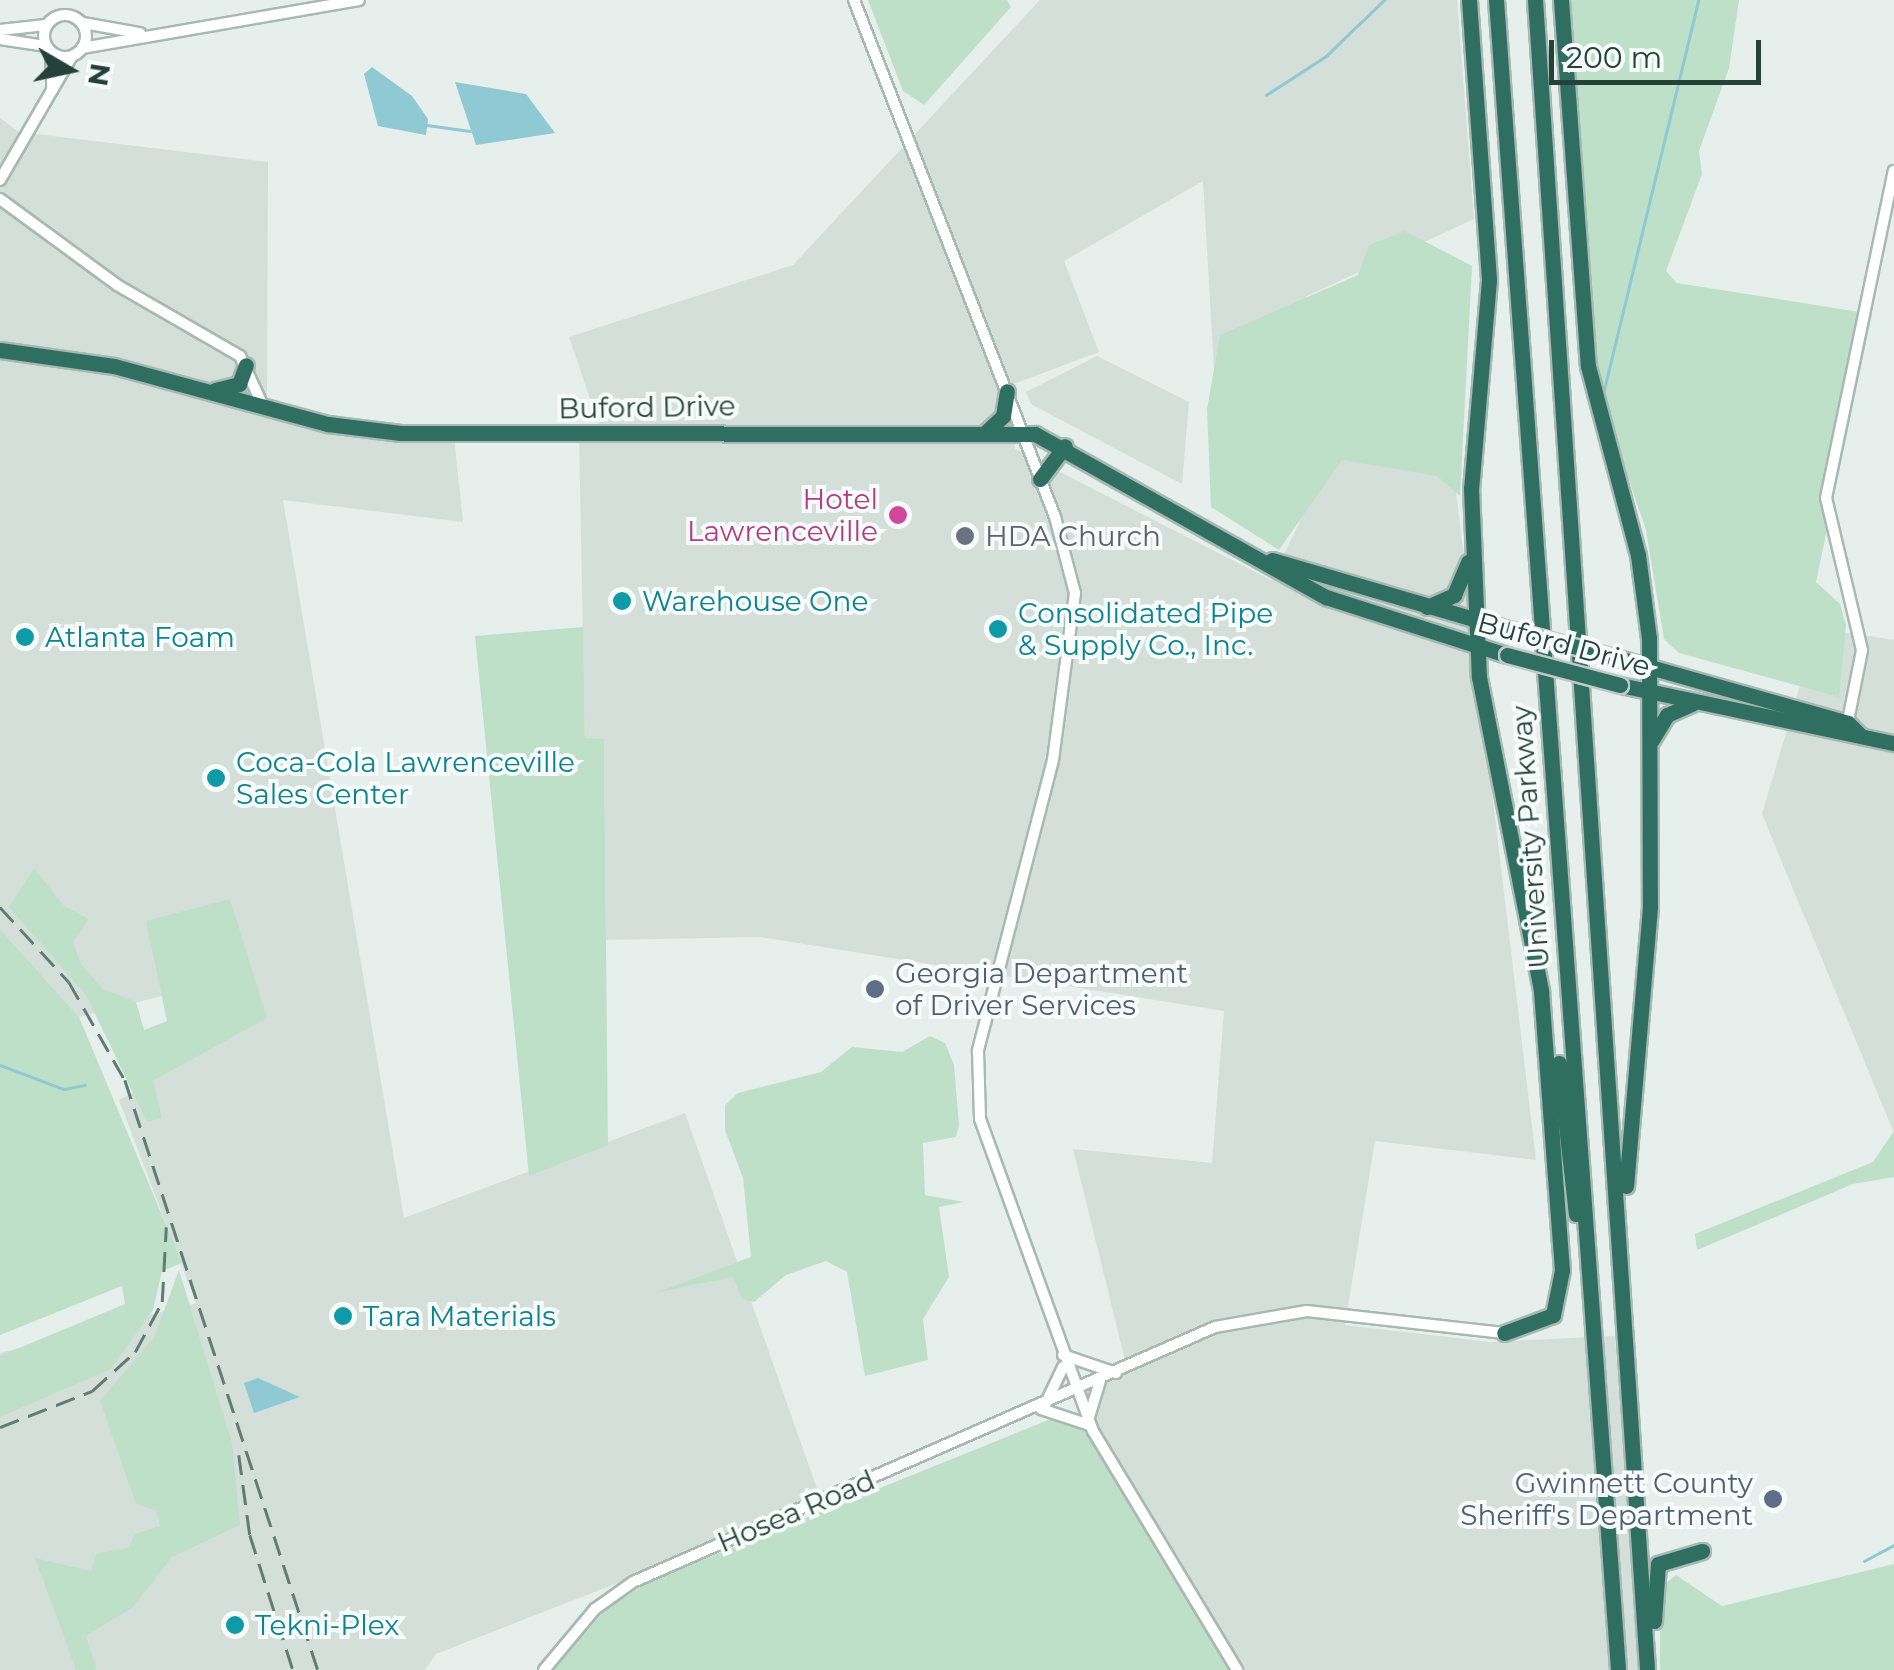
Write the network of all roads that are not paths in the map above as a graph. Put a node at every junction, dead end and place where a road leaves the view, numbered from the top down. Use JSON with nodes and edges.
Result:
{"nodes":[{"id":1,"x":359,"y":0,"type":"edge"},
{"id":2,"x":854,"y":0,"type":"edge"},
{"id":3,"x":1469,"y":0,"type":"edge"},
{"id":4,"x":1496,"y":0,"type":"edge"},
{"id":5,"x":1535,"y":0,"type":"edge"},
{"id":6,"x":1561,"y":0,"type":"edge"},
{"id":7,"x":81,"y":22,"type":"junction"},
{"id":8,"x":46,"y":26,"type":"junction"},
{"id":9,"x":0,"y":30,"type":"edge"},
{"id":10,"x":140,"y":33,"type":"junction"},
{"id":11,"x":0,"y":39,"type":"edge"},
{"id":12,"x":82,"y":48,"type":"junction"},
{"id":13,"x":48,"y":49,"type":"junction"},
{"id":14,"x":72,"y":56,"type":"junction"},
{"id":15,"x":52,"y":96,"type":"junction"},
{"id":16,"x":1894,"y":171,"type":"edge"},
{"id":17,"x":0,"y":180,"type":"edge"},
{"id":18,"x":0,"y":199,"type":"edge"},
{"id":19,"x":0,"y":350,"type":"edge"},
{"id":20,"x":246,"y":365,"type":"junction"},
{"id":21,"x":205,"y":390,"type":"junction"},
{"id":22,"x":1007,"y":391,"type":"junction"},
{"id":23,"x":262,"y":404,"type":"junction"},
{"id":24,"x":987,"y":431,"type":"junction"},
{"id":25,"x":1023,"y":433,"type":"junction"},
{"id":26,"x":1065,"y":446,"type":"junction"},
{"id":27,"x":1040,"y":479,"type":"junction"},
{"id":28,"x":1471,"y":551,"type":"junction"},
{"id":29,"x":1272,"y":560,"type":"junction"},
{"id":30,"x":1428,"y":607,"type":"junction"},
{"id":31,"x":1476,"y":620,"type":"junction"},
{"id":32,"x":1442,"y":637,"type":"junction"},
{"id":33,"x":1649,"y":638,"type":"junction"},
{"id":34,"x":1478,"y":647,"type":"junction"},
{"id":35,"x":1648,"y":665,"type":"junction"},
{"id":36,"x":1682,"y":675,"type":"junction"},
{"id":37,"x":1480,"y":678,"type":"junction"},
{"id":38,"x":1648,"y":693,"type":"junction"},
{"id":39,"x":1693,"y":704,"type":"junction"},
{"id":40,"x":1851,"y":731,"type":"junction"},
{"id":41,"x":1894,"y":744,"type":"edge"},
{"id":42,"x":1648,"y":749,"type":"junction"},
{"id":43,"x":1541,"y":991,"type":"junction"},
{"id":44,"x":1625,"y":1314,"type":"junction"},
{"id":45,"x":1504,"y":1334,"type":"joint"},
{"id":46,"x":1062,"y":1357,"type":"junction"},
{"id":47,"x":1118,"y":1373,"type":"junction"},
{"id":48,"x":1100,"y":1381,"type":"junction"},
{"id":49,"x":1076,"y":1392,"type":"junction"},
{"id":50,"x":1042,"y":1408,"type":"junction"},
{"id":51,"x":1598,"y":1408,"type":"junction"},
{"id":52,"x":1090,"y":1423,"type":"junction"},
{"id":53,"x":1702,"y":1551,"type":"dead end"},
{"id":54,"x":544,"y":1670,"type":"edge"},
{"id":55,"x":1238,"y":1670,"type":"edge"},
{"id":56,"x":1618,"y":1670,"type":"edge"},
{"id":57,"x":1650,"y":1670,"type":"edge"}],
"edges":[{"from":1,"to":10,"type":"street"},
{"from":2,"to":22,"type":"street"},
{"from":3,"to":28,"type":"highway"},
{"from":4,"to":51,"type":"highway","name":"University Parkway"},
{"from":5,"to":44,"type":"highway"},
{"from":6,"to":33,"type":"highway"},
{"from":7,"to":8,"type":"street"},
{"from":7,"to":10,"type":"street"},
{"from":7,"to":12,"type":"street"},
{"from":8,"to":9,"type":"street"},
{"from":8,"to":13,"type":"street"},
{"from":10,"to":12,"type":"street"},
{"from":11,"to":13,"type":"street"},
{"from":12,"to":14,"type":"street"},
{"from":13,"to":14,"type":"street"},
{"from":13,"to":15,"type":"street"},
{"from":14,"to":15,"type":"street"},
{"from":15,"to":17,"type":"street"},
{"from":16,"to":40,"type":"street"},
{"from":18,"to":20,"type":"street"},
{"from":19,"to":21,"type":"highway","name":"Buford Drive"},
{"from":20,"to":21,"type":"highway"},
{"from":20,"to":23,"type":"street"},
{"from":21,"to":23,"type":"highway","name":"Buford Drive"},
{"from":22,"to":24,"type":"highway"},
{"from":22,"to":25,"type":"street"},
{"from":23,"to":24,"type":"highway","name":"Buford Drive"},
{"from":24,"to":25,"type":"highway","name":"Buford Drive"},
{"from":25,"to":26,"type":"highway","name":"Buford Drive"},
{"from":25,"to":27,"type":"street"},
{"from":26,"to":27,"type":"highway"},
{"from":26,"to":29,"type":"highway","name":"Buford Drive"},
{"from":27,"to":46,"type":"street"},
{"from":28,"to":30,"type":"highway"},
{"from":28,"to":31,"type":"highway"},
{"from":29,"to":30,"type":"highway","name":"Buford Drive"},
{"from":29,"to":32,"type":"highway","name":"Buford Drive"},
{"from":30,"to":31,"type":"highway","name":"Buford Drive"},
{"from":31,"to":34,"type":"highway"},
{"from":31,"to":35,"type":"highway","name":"Buford Drive","bridge":true},
{"from":32,"to":34,"type":"highway","name":"Buford Drive"},
{"from":32,"to":37,"type":"highway"},
{"from":33,"to":35,"type":"highway"},
{"from":33,"to":36,"type":"highway"},
{"from":34,"to":37,"type":"highway"},
{"from":34,"to":38,"type":"highway","name":"Buford Drive","bridge":true},
{"from":35,"to":36,"type":"highway","name":"Buford Drive"},
{"from":35,"to":38,"type":"highway"},
{"from":36,"to":40,"type":"highway","name":"Buford Drive"},
{"from":37,"to":43,"type":"highway"},
{"from":38,"to":39,"type":"highway","name":"Buford Drive"},
{"from":38,"to":42,"type":"highway"},
{"from":39,"to":40,"type":"highway","name":"Buford Drive"},
{"from":39,"to":42,"type":"highway"},
{"from":40,"to":41,"type":"highway","name":"Buford Drive"},
{"from":42,"to":44,"type":"highway"},
{"from":43,"to":45,"type":"highway"},
{"from":43,"to":51,"type":"highway"},
{"from":44,"to":57,"type":"highway"},
{"from":45,"to":47,"type":"street","name":"Hosea Road"},
{"from":46,"to":47,"type":"street"},
{"from":46,"to":49,"type":"street"},
{"from":46,"to":50,"type":"street"},
{"from":47,"to":48,"type":"street","name":"Hosea Road"},
{"from":48,"to":49,"type":"street","name":"Hosea Road"},
{"from":48,"to":52,"type":"street"},
{"from":49,"to":50,"type":"street","name":"Hosea Road"},
{"from":49,"to":52,"type":"street"},
{"from":50,"to":52,"type":"street"},
{"from":50,"to":54,"type":"street","name":"Hosea Road"},
{"from":51,"to":56,"type":"highway","name":"University Parkway"},
{"from":52,"to":55,"type":"street"},
{"from":53,"to":57,"type":"highway"}]}
